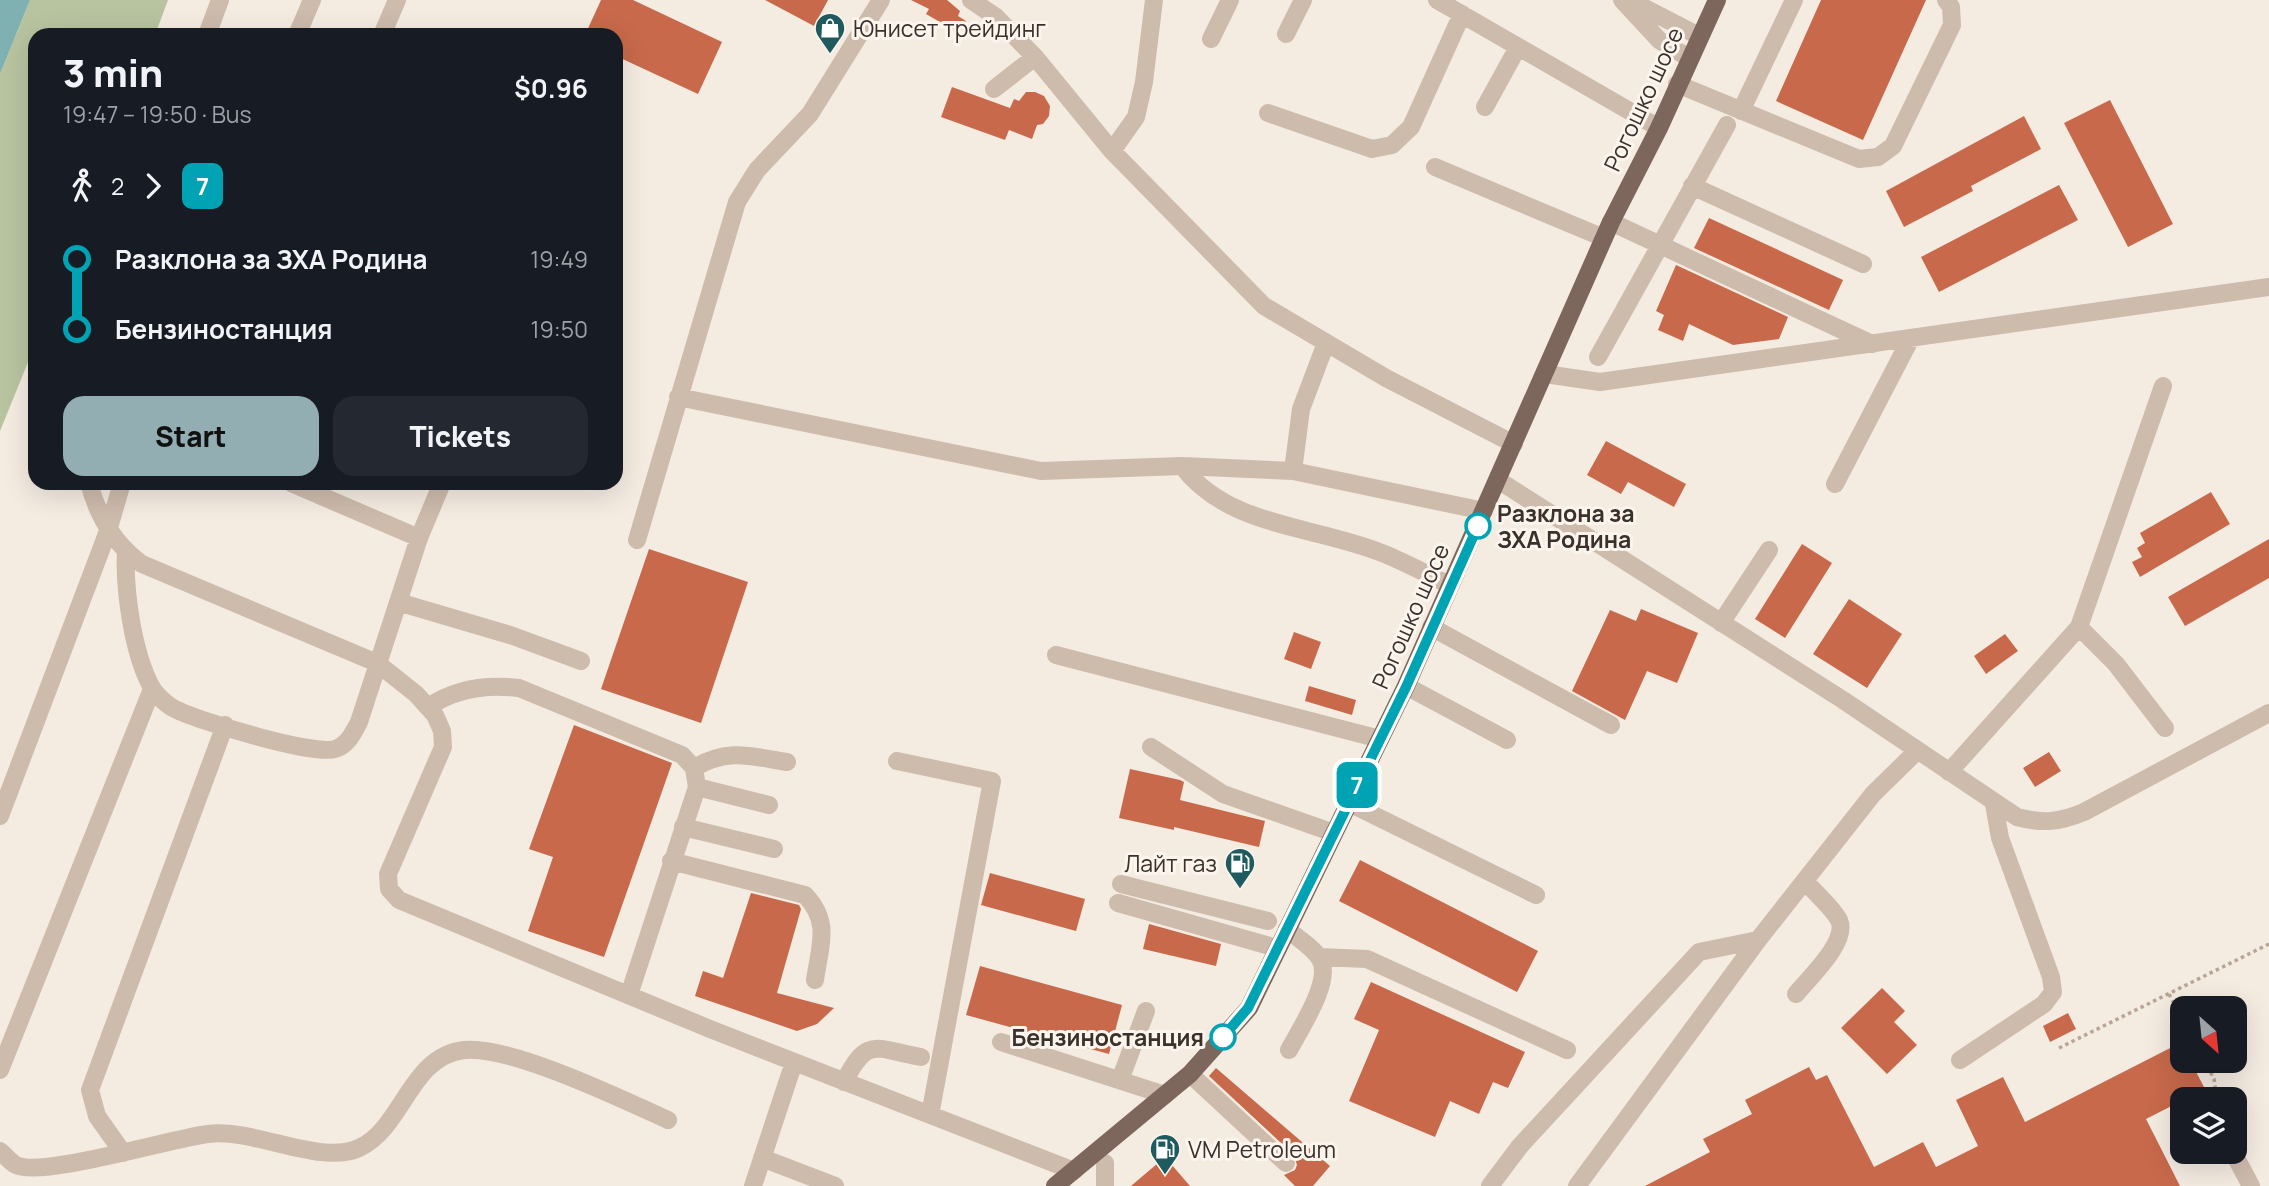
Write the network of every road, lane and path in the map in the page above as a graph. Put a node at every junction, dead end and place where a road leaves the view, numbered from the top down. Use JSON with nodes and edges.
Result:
{"nodes":[{"id":1,"x":220,"y":0,"type":"edge"},
{"id":2,"x":312,"y":0,"type":"edge"},
{"id":3,"x":397,"y":0,"type":"edge"},
{"id":4,"x":881,"y":0,"type":"edge"},
{"id":5,"x":971,"y":0,"type":"edge"},
{"id":6,"x":1154,"y":0,"type":"edge"},
{"id":7,"x":1230,"y":0,"type":"edge"},
{"id":8,"x":1303,"y":0,"type":"edge"},
{"id":9,"x":1437,"y":0,"type":"edge"},
{"id":10,"x":1622,"y":0,"type":"edge"},
{"id":11,"x":1629,"y":0,"type":"edge"},
{"id":12,"x":1717,"y":0,"type":"edge"},
{"id":13,"x":1794,"y":0,"type":"edge"},
{"id":14,"x":1945,"y":0,"type":"edge"},
{"id":15,"x":1462,"y":15,"type":"junction"},
{"id":16,"x":210,"y":28,"type":"edge"},
{"id":17,"x":300,"y":28,"type":"edge"},
{"id":18,"x":385,"y":28,"type":"edge"},
{"id":19,"x":1286,"y":34,"type":"dead end"},
{"id":20,"x":1699,"y":36,"type":"junction"},
{"id":21,"x":1211,"y":38,"type":"dead end"},
{"id":22,"x":1518,"y":47,"type":"junction"},
{"id":23,"x":1035,"y":57,"type":"junction"},
{"id":24,"x":1689,"y":58,"type":"junction"},
{"id":25,"x":1677,"y":84,"type":"junction"},
{"id":26,"x":994,"y":89,"type":"dead end"},
{"id":27,"x":1485,"y":107,"type":"dead end"},
{"id":28,"x":1741,"y":111,"type":"junction"},
{"id":29,"x":1269,"y":113,"type":"dead end"},
{"id":30,"x":1727,"y":125,"type":"dead end"},
{"id":31,"x":1659,"y":128,"type":"junction"},
{"id":32,"x":1112,"y":151,"type":"junction"},
{"id":33,"x":1435,"y":167,"type":"dead end"},
{"id":34,"x":1692,"y":186,"type":"junction"},
{"id":35,"x":1608,"y":230,"type":"junction"},
{"id":36,"x":1659,"y":244,"type":"junction"},
{"id":37,"x":1863,"y":264,"type":"dead end"},
{"id":38,"x":2269,"y":287,"type":"edge"},
{"id":39,"x":1911,"y":338,"type":"junction"},
{"id":40,"x":1326,"y":343,"type":"junction"},
{"id":41,"x":1872,"y":344,"type":"junction"},
{"id":42,"x":1598,"y":357,"type":"dead end"},
{"id":43,"x":1545,"y":374,"type":"junction"},
{"id":44,"x":2163,"y":386,"type":"dead end"},
{"id":45,"x":678,"y":397,"type":"junction"},
{"id":46,"x":1514,"y":444,"type":"junction"},
{"id":47,"x":1182,"y":466,"type":"junction"},
{"id":48,"x":1293,"y":471,"type":"junction"},
{"id":49,"x":1498,"y":480,"type":"junction"},
{"id":50,"x":1835,"y":484,"type":"dead end"},
{"id":51,"x":92,"y":490,"type":"edge"},
{"id":52,"x":120,"y":490,"type":"edge"},
{"id":53,"x":307,"y":490,"type":"edge"},
{"id":54,"x":439,"y":490,"type":"edge"},
{"id":55,"x":1484,"y":511,"type":"junction"},
{"id":56,"x":108,"y":531,"type":"junction"},
{"id":57,"x":419,"y":538,"type":"junction"},
{"id":58,"x":637,"y":540,"type":"dead end"},
{"id":59,"x":1769,"y":550,"type":"dead end"},
{"id":60,"x":126,"y":552,"type":"junction"},
{"id":61,"x":1450,"y":585,"type":"junction"},
{"id":62,"x":398,"y":602,"type":"junction"},
{"id":63,"x":1721,"y":623,"type":"junction"},
{"id":64,"x":1431,"y":627,"type":"junction"},
{"id":65,"x":2079,"y":627,"type":"junction"},
{"id":66,"x":1056,"y":655,"type":"dead end"},
{"id":67,"x":581,"y":661,"type":"dead end"},
{"id":68,"x":377,"y":663,"type":"junction"},
{"id":69,"x":1406,"y":687,"type":"junction"},
{"id":70,"x":152,"y":689,"type":"junction"},
{"id":71,"x":428,"y":707,"type":"junction"},
{"id":72,"x":2269,"y":713,"type":"edge"},
{"id":73,"x":225,"y":725,"type":"junction"},
{"id":74,"x":1611,"y":725,"type":"dead end"},
{"id":75,"x":2165,"y":728,"type":"dead end"},
{"id":76,"x":1380,"y":739,"type":"junction"},
{"id":77,"x":1507,"y":740,"type":"dead end"},
{"id":78,"x":1151,"y":747,"type":"dead end"},
{"id":79,"x":1917,"y":751,"type":"junction"},
{"id":80,"x":897,"y":761,"type":"dead end"},
{"id":81,"x":787,"y":762,"type":"dead end"},
{"id":82,"x":694,"y":768,"type":"junction"},
{"id":83,"x":1948,"y":772,"type":"junction"},
{"id":84,"x":697,"y":787,"type":"junction"},
{"id":85,"x":1349,"y":803,"type":"junction"},
{"id":86,"x":1994,"y":804,"type":"junction"},
{"id":87,"x":769,"y":805,"type":"dead end"},
{"id":88,"x":0,"y":816,"type":"edge"},
{"id":89,"x":683,"y":827,"type":"junction"},
{"id":90,"x":1334,"y":833,"type":"junction"},
{"id":91,"x":774,"y":849,"type":"dead end"},
{"id":92,"x":671,"y":861,"type":"junction"},
{"id":93,"x":1805,"y":882,"type":"junction"},
{"id":94,"x":1121,"y":884,"type":"dead end"},
{"id":95,"x":1536,"y":895,"type":"dead end"},
{"id":96,"x":1118,"y":903,"type":"dead end"},
{"id":97,"x":1268,"y":920,"type":"dead end"},
{"id":98,"x":1287,"y":929,"type":"junction"},
{"id":99,"x":1758,"y":940,"type":"junction"},
{"id":100,"x":2269,"y":944,"type":"edge"},
{"id":101,"x":1277,"y":948,"type":"junction"},
{"id":102,"x":1319,"y":957,"type":"junction"},
{"id":103,"x":815,"y":979,"type":"dead end"},
{"id":104,"x":1796,"y":994,"type":"dead end"},
{"id":105,"x":2169,"y":994,"type":"joint"},
{"id":106,"x":629,"y":995,"type":"junction"},
{"id":107,"x":1146,"y":1011,"type":"dead end"},
{"id":108,"x":1001,"y":1042,"type":"dead end"},
{"id":109,"x":2059,"y":1048,"type":"dead end"},
{"id":110,"x":1289,"y":1050,"type":"dead end"},
{"id":111,"x":1567,"y":1050,"type":"dead end"},
{"id":112,"x":921,"y":1057,"type":"dead end"},
{"id":113,"x":1960,"y":1059,"type":"dead end"},
{"id":114,"x":794,"y":1062,"type":"junction"},
{"id":115,"x":0,"y":1070,"type":"edge"},
{"id":116,"x":1189,"y":1074,"type":"junction"},
{"id":117,"x":1120,"y":1080,"type":"junction"},
{"id":118,"x":844,"y":1082,"type":"junction"},
{"id":119,"x":1165,"y":1095,"type":"junction"},
{"id":120,"x":929,"y":1115,"type":"junction"},
{"id":121,"x":668,"y":1120,"type":"dead end"},
{"id":122,"x":0,"y":1151,"type":"edge"},
{"id":123,"x":123,"y":1153,"type":"junction"},
{"id":124,"x":762,"y":1158,"type":"junction"},
{"id":125,"x":1105,"y":1163,"type":"dead end"},
{"id":126,"x":1286,"y":1163,"type":"dead end"},
{"id":127,"x":2239,"y":1164,"type":"edge"},
{"id":128,"x":1074,"y":1171,"type":"junction"},
{"id":129,"x":753,"y":1186,"type":"edge"},
{"id":130,"x":835,"y":1186,"type":"edge"},
{"id":131,"x":1055,"y":1186,"type":"edge"},
{"id":132,"x":1105,"y":1186,"type":"edge"},
{"id":133,"x":1490,"y":1186,"type":"edge"},
{"id":134,"x":1577,"y":1186,"type":"edge"},
{"id":135,"x":2251,"y":1186,"type":"edge"}],
"edges":[{"from":1,"to":16,"type":"street"},
{"from":2,"to":17,"type":"street"},
{"from":3,"to":18,"type":"street"},
{"from":4,"to":45,"type":"street"},
{"from":5,"to":23,"type":"street"},
{"from":6,"to":32,"type":"street"},
{"from":7,"to":21,"type":"street"},
{"from":8,"to":19,"type":"street"},
{"from":9,"to":15,"type":"street"},
{"from":10,"to":24,"type":"street"},
{"from":11,"to":20,"type":"street"},
{"from":12,"to":20,"type":"main road","name":"Рогошко шосе"},
{"from":13,"to":28,"type":"street"},
{"from":14,"to":28,"type":"street"},
{"from":15,"to":22,"type":"street"},
{"from":15,"to":29,"type":"street"},
{"from":20,"to":24,"type":"main road","name":"Рогошко шосе"},
{"from":22,"to":27,"type":"street"},
{"from":22,"to":31,"type":"street"},
{"from":23,"to":26,"type":"street"},
{"from":23,"to":32,"type":"street"},
{"from":24,"to":25,"type":"main road","name":"Рогошко шосе"},
{"from":25,"to":28,"type":"street"},
{"from":25,"to":31,"type":"main road","name":"Рогошко шосе"},
{"from":30,"to":34,"type":"street"},
{"from":31,"to":35,"type":"main road","name":"Рогошко шосе"},
{"from":32,"to":40,"type":"street"},
{"from":33,"to":35,"type":"street"},
{"from":34,"to":36,"type":"street"},
{"from":34,"to":37,"type":"street"},
{"from":35,"to":36,"type":"street"},
{"from":35,"to":43,"type":"main road","name":"Рогошко шосе"},
{"from":36,"to":41,"type":"street"},
{"from":36,"to":42,"type":"street"},
{"from":38,"to":39,"type":"street"},
{"from":39,"to":41,"type":"street"},
{"from":39,"to":50,"type":"street"},
{"from":40,"to":46,"type":"street"},
{"from":40,"to":48,"type":"street"},
{"from":41,"to":43,"type":"street"},
{"from":43,"to":46,"type":"main road","name":"Рогошко шосе"},
{"from":44,"to":65,"type":"street"},
{"from":45,"to":47,"type":"street"},
{"from":45,"to":58,"type":"street"},
{"from":46,"to":49,"type":"main road","name":"Рогошко шосе"},
{"from":47,"to":48,"type":"street"},
{"from":47,"to":61,"type":"street"},
{"from":48,"to":55,"type":"street"},
{"from":49,"to":55,"type":"main road","name":"Рогошко шосе"},
{"from":49,"to":63,"type":"street"},
{"from":51,"to":56,"type":"street"},
{"from":52,"to":56,"type":"street"},
{"from":53,"to":57,"type":"street"},
{"from":54,"to":57,"type":"street"},
{"from":55,"to":61,"type":"main road","name":"Рогошко шосе"},
{"from":56,"to":60,"type":"street"},
{"from":56,"to":88,"type":"street"},
{"from":57,"to":62,"type":"street"},
{"from":59,"to":63,"type":"street"},
{"from":60,"to":68,"type":"street"},
{"from":60,"to":70,"type":"street"},
{"from":61,"to":64,"type":"main road","name":"Рогошко шосе"},
{"from":62,"to":67,"type":"street"},
{"from":62,"to":68,"type":"street"},
{"from":63,"to":79,"type":"street"},
{"from":64,"to":69,"type":"main road","name":"Рогошко шосе"},
{"from":64,"to":74,"type":"street"},
{"from":65,"to":75,"type":"street"},
{"from":65,"to":83,"type":"street"},
{"from":66,"to":76,"type":"street"},
{"from":68,"to":71,"type":"street"},
{"from":68,"to":73,"type":"street"},
{"from":69,"to":76,"type":"main road","name":"Рогошко шосе"},
{"from":69,"to":77,"type":"street"},
{"from":70,"to":73,"type":"street"},
{"from":70,"to":115,"type":"street"},
{"from":71,"to":82,"type":"street"},
{"from":71,"to":106,"type":"street"},
{"from":72,"to":86,"type":"street"},
{"from":73,"to":123,"type":"street"},
{"from":76,"to":85,"type":"main road","name":"Рогошко шосе"},
{"from":78,"to":90,"type":"street"},
{"from":79,"to":83,"type":"street"},
{"from":79,"to":93,"type":"street"},
{"from":80,"to":120,"type":"street"},
{"from":81,"to":82,"type":"street"},
{"from":82,"to":84,"type":"street"},
{"from":83,"to":86,"type":"street"},
{"from":84,"to":87,"type":"street"},
{"from":84,"to":89,"type":"street"},
{"from":85,"to":90,"type":"main road","name":"Рогошко шосе"},
{"from":85,"to":95,"type":"street"},
{"from":86,"to":113,"type":"street"},
{"from":89,"to":91,"type":"street"},
{"from":89,"to":92,"type":"street"},
{"from":90,"to":98,"type":"main road","name":"Рогошко шосе"},
{"from":92,"to":103,"type":"street"},
{"from":92,"to":106,"type":"street"},
{"from":93,"to":99,"type":"street"},
{"from":93,"to":104,"type":"street"},
{"from":94,"to":97,"type":"street"},
{"from":96,"to":101,"type":"street"},
{"from":98,"to":101,"type":"main road","name":"Рогошко шосе"},
{"from":98,"to":102,"type":"street"},
{"from":99,"to":133,"type":"street"},
{"from":99,"to":134,"type":"street"},
{"from":100,"to":105,"type":"path"},
{"from":101,"to":116,"type":"main road","name":"Рогошко шосе"},
{"from":102,"to":110,"type":"street"},
{"from":102,"to":111,"type":"street"},
{"from":105,"to":109,"type":"path"},
{"from":106,"to":114,"type":"street"},
{"from":107,"to":117,"type":"street"},
{"from":108,"to":117,"type":"street"},
{"from":112,"to":118,"type":"street"},
{"from":114,"to":118,"type":"street"},
{"from":114,"to":124,"type":"street"},
{"from":116,"to":119,"type":"main road","name":"Рогошко шосе"},
{"from":116,"to":126,"type":"street"},
{"from":117,"to":119,"type":"street"},
{"from":118,"to":120,"type":"street"},
{"from":119,"to":128,"type":"main road","name":"Рогошко шосе"},
{"from":120,"to":128,"type":"street"},
{"from":121,"to":123,"type":"street"},
{"from":122,"to":123,"type":"street"},
{"from":124,"to":129,"type":"street"},
{"from":124,"to":130,"type":"street"},
{"from":125,"to":132,"type":"street"},
{"from":127,"to":135,"type":"street"},
{"from":128,"to":131,"type":"main road","name":"Рогошко шосе"}]}
